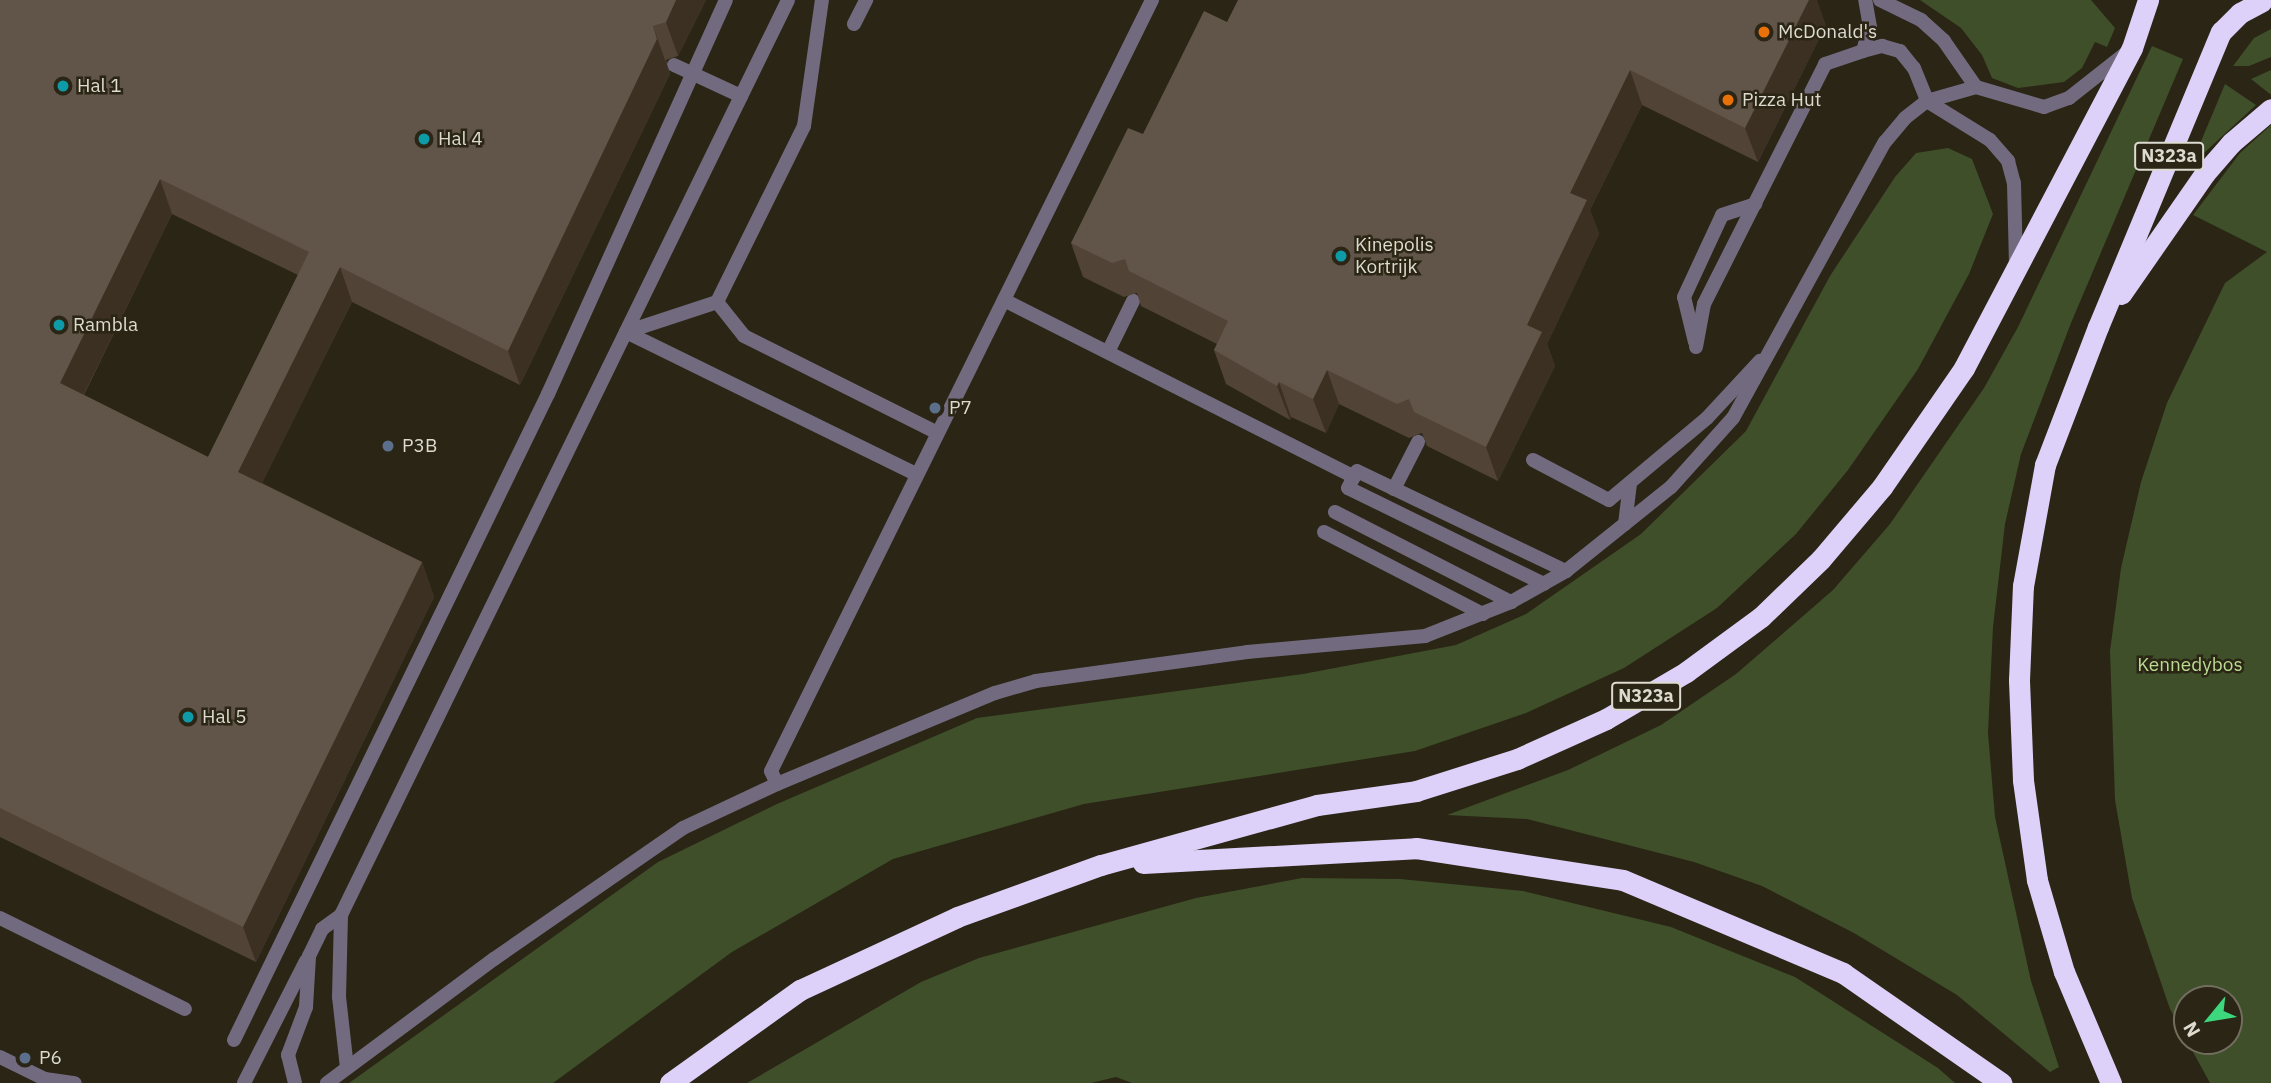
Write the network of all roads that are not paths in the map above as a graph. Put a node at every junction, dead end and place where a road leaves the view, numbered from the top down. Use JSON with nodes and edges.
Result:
{"nodes":[{"id":1,"x":726,"y":0,"type":"edge"},
{"id":2,"x":788,"y":0,"type":"edge"},
{"id":3,"x":822,"y":0,"type":"edge"},
{"id":4,"x":866,"y":0,"type":"edge"},
{"id":5,"x":1152,"y":0,"type":"edge"},
{"id":6,"x":1865,"y":0,"type":"edge"},
{"id":7,"x":1880,"y":0,"type":"edge"},
{"id":8,"x":2148,"y":0,"type":"edge"},
{"id":9,"x":2261,"y":2,"type":"edge"},
{"id":10,"x":854,"y":24,"type":"dead end"},
{"id":11,"x":2132,"y":48,"type":"junction"},
{"id":12,"x":1863,"y":51,"type":"junction"},
{"id":13,"x":674,"y":65,"type":"dead end"},
{"id":14,"x":1976,"y":87,"type":"junction"},
{"id":15,"x":741,"y":96,"type":"junction"},
{"id":16,"x":1927,"y":101,"type":"junction"},
{"id":17,"x":2271,"y":109,"type":"edge"},
{"id":18,"x":1755,"y":204,"type":"junction"},
{"id":19,"x":2016,"y":269,"type":"junction"},
{"id":20,"x":1004,"y":300,"type":"junction"},
{"id":21,"x":1133,"y":301,"type":"edge"},
{"id":22,"x":717,"y":302,"type":"junction"},
{"id":23,"x":2098,"y":327,"type":"junction"},
{"id":24,"x":626,"y":332,"type":"junction"},
{"id":25,"x":1780,"y":339,"type":"junction"},
{"id":26,"x":1108,"y":352,"type":"junction"},
{"id":27,"x":936,"y":432,"type":"junction"},
{"id":28,"x":1418,"y":442,"type":"edge"},
{"id":29,"x":1533,"y":460,"type":"dead end"},
{"id":30,"x":916,"y":474,"type":"junction"},
{"id":31,"x":1353,"y":479,"type":"junction"},
{"id":32,"x":1630,"y":486,"type":"junction"},
{"id":33,"x":1394,"y":489,"type":"junction"},
{"id":34,"x":1335,"y":512,"type":"dead end"},
{"id":35,"x":1625,"y":524,"type":"junction"},
{"id":36,"x":1324,"y":532,"type":"dead end"},
{"id":37,"x":1566,"y":571,"type":"junction"},
{"id":38,"x":1544,"y":584,"type":"junction"},
{"id":39,"x":1511,"y":602,"type":"junction"},
{"id":40,"x":1483,"y":614,"type":"junction"},
{"id":41,"x":777,"y":784,"type":"junction"},
{"id":42,"x":1101,"y":865,"type":"junction"},
{"id":43,"x":341,"y":915,"type":"junction"},
{"id":44,"x":0,"y":918,"type":"edge"},
{"id":45,"x":309,"y":956,"type":"junction"},
{"id":46,"x":185,"y":1009,"type":"dead end"},
{"id":47,"x":234,"y":1040,"type":"dead end"},
{"id":48,"x":0,"y":1057,"type":"edge"},
{"id":49,"x":347,"y":1068,"type":"junction"},
{"id":50,"x":47,"y":1081,"type":"edge"},
{"id":51,"x":75,"y":1083,"type":"edge"},
{"id":52,"x":244,"y":1083,"type":"edge"},
{"id":53,"x":295,"y":1083,"type":"edge"},
{"id":54,"x":327,"y":1083,"type":"edge"},
{"id":55,"x":670,"y":1083,"type":"edge"},
{"id":56,"x":2001,"y":1083,"type":"edge"},
{"id":57,"x":2111,"y":1083,"type":"edge"}],
"edges":[{"from":1,"to":47,"type":"lane","bridge":true},
{"from":2,"to":15,"type":"lane"},
{"from":3,"to":22,"type":"lane"},
{"from":4,"to":10,"type":"lane"},
{"from":5,"to":20,"type":"lane"},
{"from":6,"to":12,"type":"lane"},
{"from":7,"to":14,"type":"lane"},
{"from":8,"to":11,"type":"highway","number":"N323a"},
{"from":9,"to":23,"type":"highway","number":"N323a"},
{"from":11,"to":14,"type":"lane"},
{"from":11,"to":19,"type":"highway","number":"N323a"},
{"from":12,"to":16,"type":"lane"},
{"from":12,"to":18,"type":"lane"},
{"from":13,"to":15,"type":"lane"},
{"from":14,"to":16,"type":"lane"},
{"from":15,"to":24,"type":"lane"},
{"from":16,"to":19,"type":"lane"},
{"from":16,"to":25,"type":"lane"},
{"from":17,"to":23,"type":"highway"},
{"from":18,"to":18,"type":"lane"},
{"from":19,"to":42,"type":"highway","number":"N323a"},
{"from":20,"to":26,"type":"lane"},
{"from":20,"to":27,"type":"lane"},
{"from":21,"to":26,"type":"lane"},
{"from":22,"to":24,"type":"lane"},
{"from":22,"to":27,"type":"lane"},
{"from":23,"to":57,"type":"highway","number":"N323a"},
{"from":24,"to":30,"type":"lane"},
{"from":24,"to":43,"type":"lane"},
{"from":25,"to":32,"type":"lane"},
{"from":25,"to":35,"type":"lane"},
{"from":26,"to":31,"type":"lane"},
{"from":27,"to":30,"type":"lane"},
{"from":28,"to":33,"type":"lane"},
{"from":29,"to":32,"type":"lane"},
{"from":30,"to":41,"type":"lane"},
{"from":31,"to":33,"type":"lane"},
{"from":31,"to":38,"type":"lane"},
{"from":32,"to":35,"type":"lane"},
{"from":33,"to":37,"type":"lane"},
{"from":34,"to":39,"type":"lane"},
{"from":35,"to":37,"type":"lane"},
{"from":36,"to":40,"type":"lane"},
{"from":37,"to":38,"type":"lane"},
{"from":38,"to":39,"type":"lane"},
{"from":39,"to":40,"type":"lane"},
{"from":40,"to":41,"type":"lane"},
{"from":41,"to":49,"type":"lane"},
{"from":42,"to":55,"type":"highway"},
{"from":42,"to":56,"type":"highway"},
{"from":43,"to":45,"type":"lane"},
{"from":43,"to":49,"type":"lane"},
{"from":44,"to":46,"type":"lane"},
{"from":45,"to":52,"type":"lane"},
{"from":45,"to":53,"type":"lane"},
{"from":48,"to":50,"type":"lane"},
{"from":49,"to":54,"type":"lane"},
{"from":50,"to":51,"type":"lane"}]}
